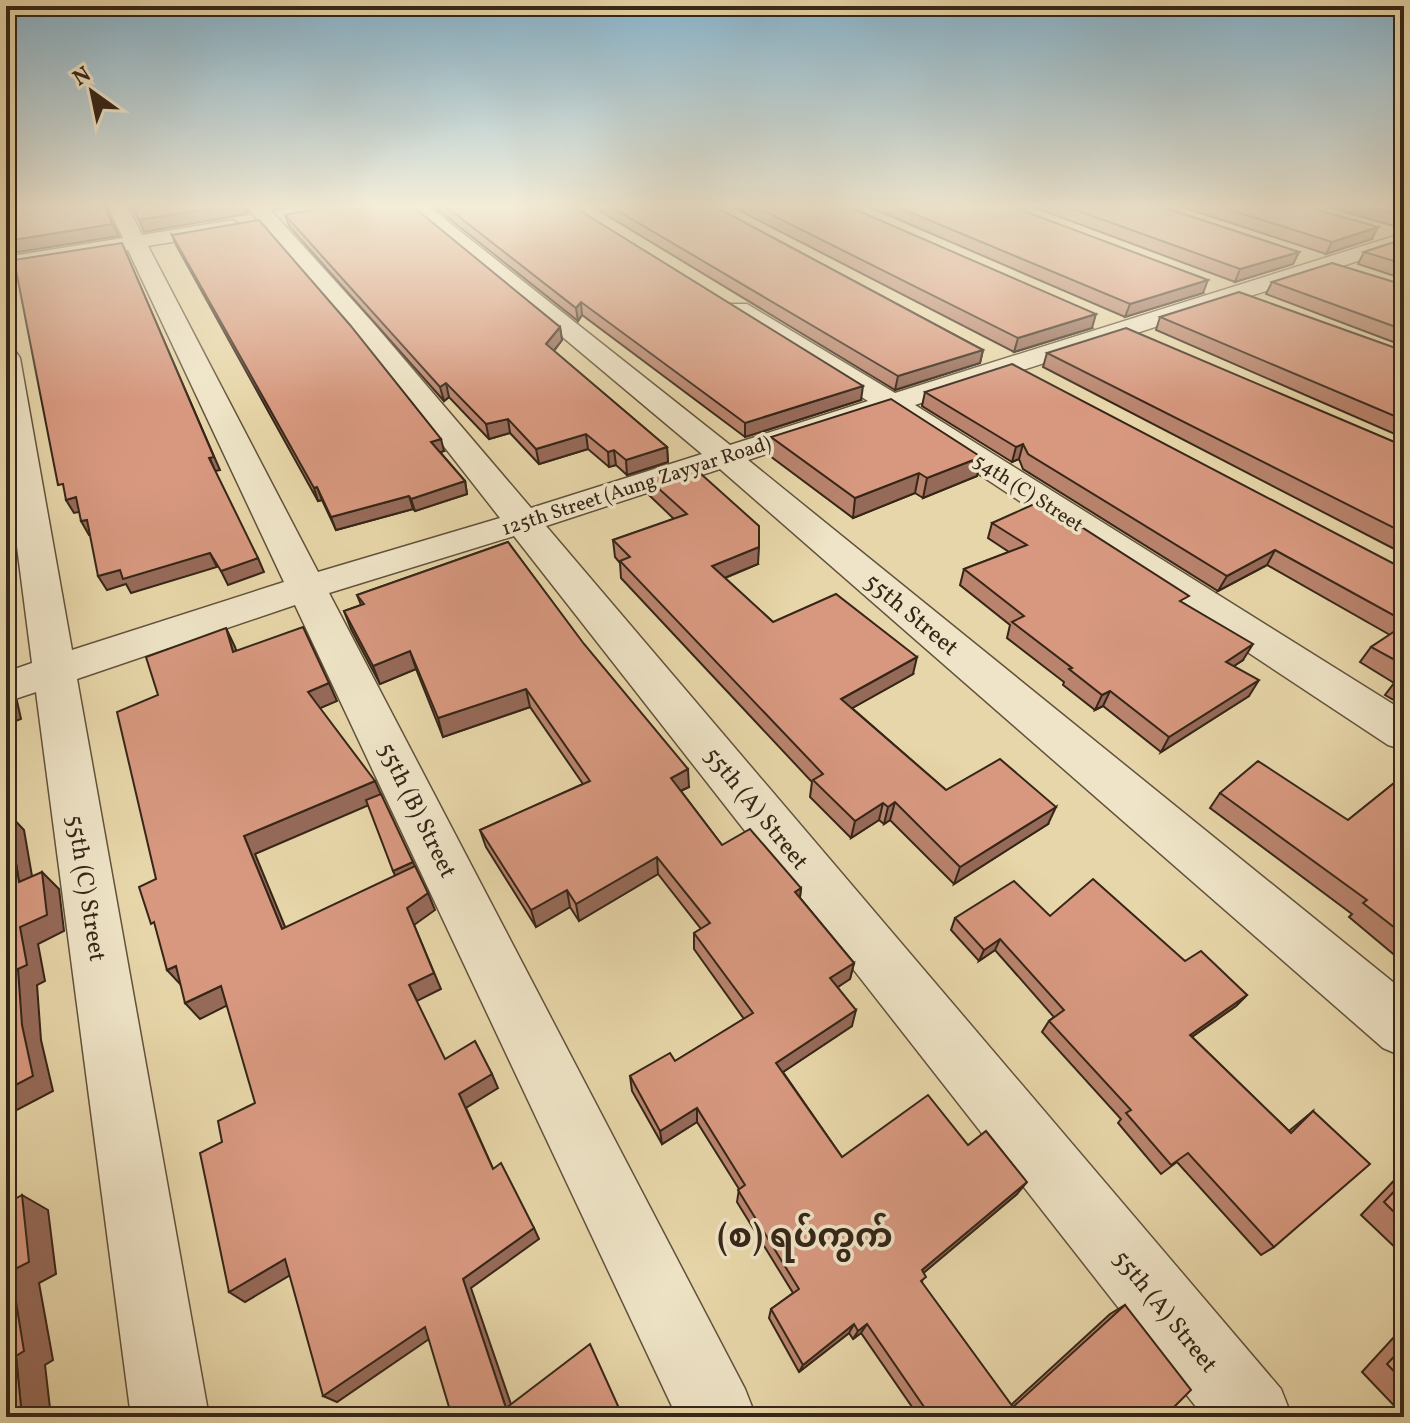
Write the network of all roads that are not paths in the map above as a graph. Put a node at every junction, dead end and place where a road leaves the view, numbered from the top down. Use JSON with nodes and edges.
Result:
{"nodes":[{"id":1,"x":150,"y":271,"type":"edge"},
{"id":2,"x":319,"y":271,"type":"edge"},
{"id":3,"x":497,"y":271,"type":"edge"},
{"id":4,"x":1302,"y":271,"type":"edge"},
{"id":5,"x":1348,"y":271,"type":"edge"},
{"id":6,"x":1365,"y":277,"type":"edge"},
{"id":7,"x":1204,"y":282,"type":"edge"},
{"id":8,"x":1233,"y":293,"type":"junction"},
{"id":9,"x":717,"y":296,"type":"edge"},
{"id":10,"x":1276,"y":309,"type":"edge"},
{"id":11,"x":1096,"y":316,"type":"edge"},
{"id":12,"x":1124,"y":328,"type":"junction"},
{"id":13,"x":1152,"y":341,"type":"edge"},
{"id":14,"x":983,"y":350,"type":"edge"},
{"id":15,"x":6,"y":358,"type":"edge"},
{"id":16,"x":1010,"y":365,"type":"junction"},
{"id":17,"x":1039,"y":380,"type":"edge"},
{"id":18,"x":891,"y":403,"type":"junction"},
{"id":19,"x":725,"y":457,"type":"junction"},
{"id":20,"x":523,"y":522,"type":"junction"},
{"id":21,"x":309,"y":587,"type":"junction"},
{"id":22,"x":29,"y":680,"type":"edge"},
{"id":23,"x":1404,"y":733,"type":"edge"},
{"id":24,"x":1404,"y":1028,"type":"edge"},
{"id":25,"x":170,"y":1417,"type":"edge"},
{"id":26,"x":717,"y":1417,"type":"edge"},
{"id":27,"x":1253,"y":1417,"type":"edge"}],
"edges":[{"from":1,"to":21,"type":"street","name":"55th (B) Street"},
{"from":2,"to":20,"type":"street","name":"55th (A) Street"},
{"from":3,"to":19,"type":"street","name":"55th Street"},
{"from":4,"to":8,"type":"street","name":"125th Street (Aung Zayyar Road)"},
{"from":5,"to":6,"type":"street"},
{"from":7,"to":8,"type":"street"},
{"from":8,"to":10,"type":"street"},
{"from":8,"to":12,"type":"street","name":"125th Street (Aung Zayyar Road)"},
{"from":9,"to":18,"type":"street","name":"54th (C) Street"},
{"from":11,"to":12,"type":"street"},
{"from":12,"to":13,"type":"street"},
{"from":12,"to":16,"type":"street","name":"125th Street (Aung Zayyar Road)"},
{"from":14,"to":16,"type":"street"},
{"from":15,"to":22,"type":"street","name":"55th (C) Street"},
{"from":16,"to":17,"type":"street"},
{"from":16,"to":18,"type":"street","name":"125th Street (Aung Zayyar Road)"},
{"from":18,"to":19,"type":"street","name":"125th Street (Aung Zayyar Road)"},
{"from":18,"to":23,"type":"street","name":"54th (C) Street"},
{"from":19,"to":20,"type":"street","name":"125th Street (Aung Zayyar Road)"},
{"from":19,"to":24,"type":"street","name":"55th Street"},
{"from":20,"to":21,"type":"street","name":"125th Street (Aung Zayyar Road)"},
{"from":20,"to":27,"type":"street","name":"55th (A) Street"},
{"from":21,"to":22,"type":"street","name":"125th Street (Aung Zayyar Road)"},
{"from":21,"to":26,"type":"street","name":"55th (B) Street"},
{"from":22,"to":25,"type":"street","name":"55th (C) Street"}]}
